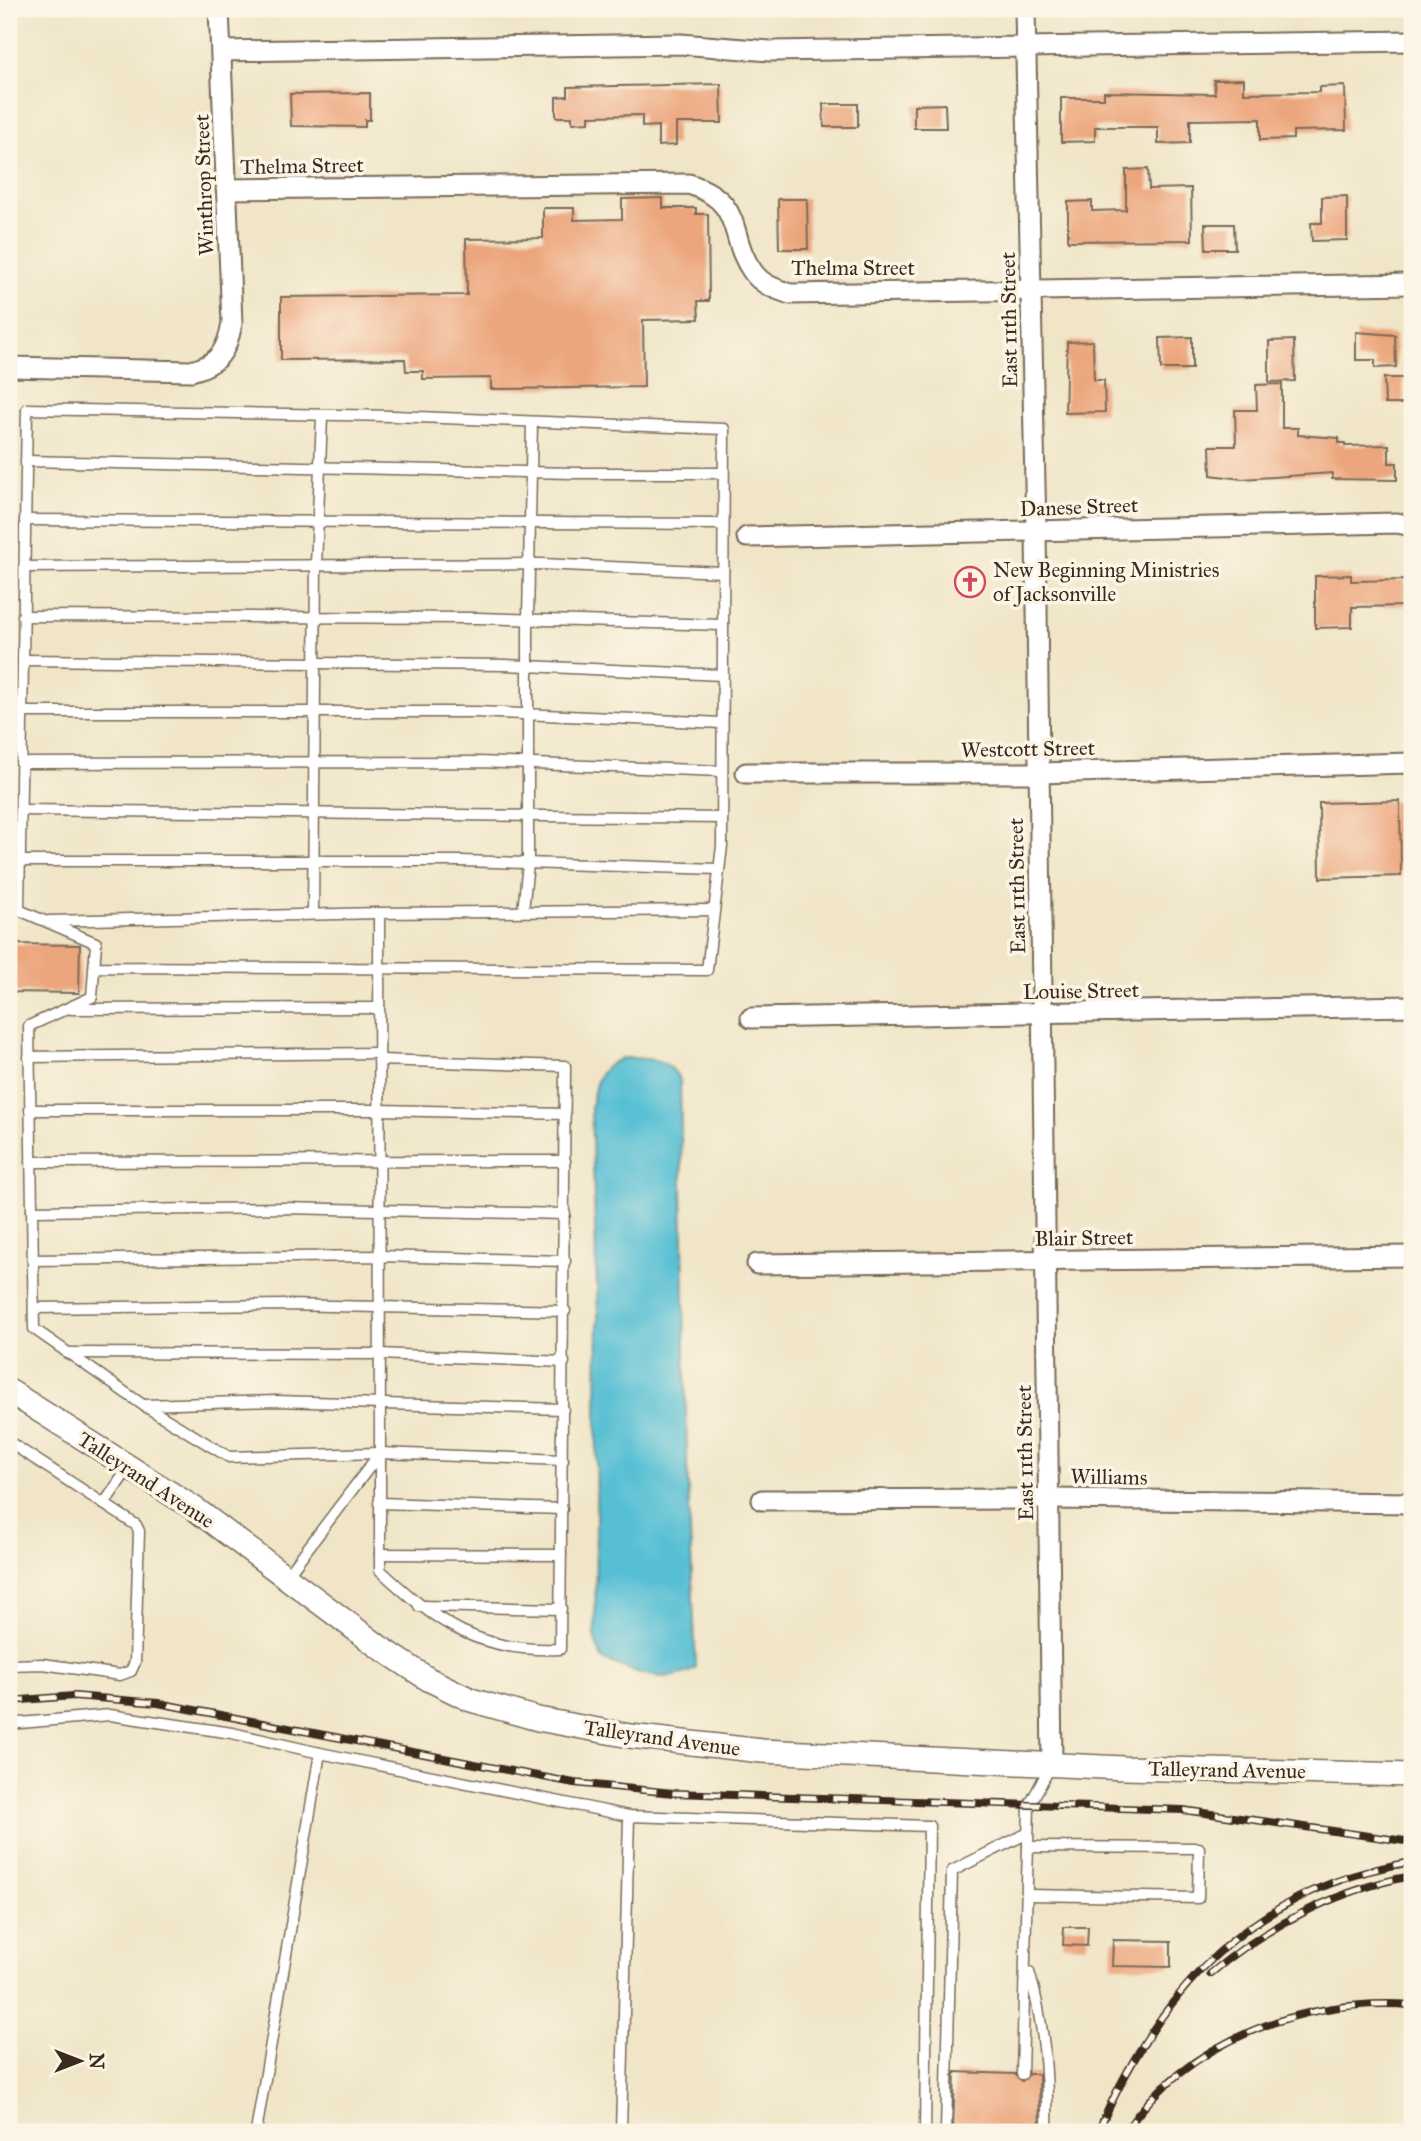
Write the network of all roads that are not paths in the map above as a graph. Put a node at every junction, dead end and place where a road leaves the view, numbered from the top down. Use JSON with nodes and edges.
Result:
{"nodes":[{"id":1,"x":219,"y":9,"type":"edge"},
{"id":2,"x":1025,"y":9,"type":"edge"},
{"id":3,"x":1412,"y":41,"type":"edge"},
{"id":4,"x":1026,"y":47,"type":"junction"},
{"id":5,"x":222,"y":51,"type":"junction"},
{"id":6,"x":226,"y":189,"type":"junction"},
{"id":7,"x":1412,"y":284,"type":"edge"},
{"id":8,"x":1031,"y":290,"type":"junction"},
{"id":9,"x":9,"y":368,"type":"edge"},
{"id":10,"x":322,"y":417,"type":"junction"},
{"id":11,"x":532,"y":422,"type":"junction"},
{"id":12,"x":26,"y":461,"type":"junction"},
{"id":13,"x":320,"y":467,"type":"junction"},
{"id":14,"x":532,"y":472,"type":"junction"},
{"id":15,"x":723,"y":473,"type":"junction"},
{"id":16,"x":25,"y":520,"type":"junction"},
{"id":17,"x":318,"y":520,"type":"junction"},
{"id":18,"x":531,"y":522,"type":"junction"},
{"id":19,"x":723,"y":524,"type":"junction"},
{"id":20,"x":1412,"y":526,"type":"edge"},
{"id":21,"x":1036,"y":531,"type":"junction"},
{"id":22,"x":747,"y":537,"type":"dead end"},
{"id":23,"x":531,"y":564,"type":"junction"},
{"id":24,"x":316,"y":565,"type":"junction"},
{"id":25,"x":24,"y":567,"type":"junction"},
{"id":26,"x":723,"y":572,"type":"junction"},
{"id":27,"x":23,"y":616,"type":"junction"},
{"id":28,"x":316,"y":617,"type":"junction"},
{"id":29,"x":528,"y":619,"type":"junction"},
{"id":30,"x":723,"y":625,"type":"junction"},
{"id":31,"x":23,"y":660,"type":"junction"},
{"id":32,"x":315,"y":663,"type":"junction"},
{"id":33,"x":529,"y":666,"type":"junction"},
{"id":34,"x":722,"y":675,"type":"junction"},
{"id":35,"x":22,"y":712,"type":"junction"},
{"id":36,"x":315,"y":712,"type":"junction"},
{"id":37,"x":529,"y":714,"type":"junction"},
{"id":38,"x":722,"y":723,"type":"junction"},
{"id":39,"x":315,"y":762,"type":"junction"},
{"id":40,"x":21,"y":763,"type":"junction"},
{"id":41,"x":1412,"y":763,"type":"edge"},
{"id":42,"x":526,"y":764,"type":"junction"},
{"id":43,"x":722,"y":771,"type":"junction"},
{"id":44,"x":746,"y":773,"type":"dead end"},
{"id":45,"x":1038,"y":773,"type":"junction"},
{"id":46,"x":20,"y":810,"type":"junction"},
{"id":47,"x":314,"y":813,"type":"junction"},
{"id":48,"x":527,"y":815,"type":"junction"},
{"id":49,"x":722,"y":818,"type":"junction"},
{"id":50,"x":19,"y":861,"type":"junction"},
{"id":51,"x":314,"y":861,"type":"junction"},
{"id":52,"x":528,"y":863,"type":"junction"},
{"id":53,"x":719,"y":869,"type":"junction"},
{"id":54,"x":713,"y":910,"type":"junction"},
{"id":55,"x":523,"y":911,"type":"junction"},
{"id":56,"x":379,"y":913,"type":"junction"},
{"id":57,"x":313,"y":914,"type":"junction"},
{"id":58,"x":45,"y":921,"type":"junction"},
{"id":59,"x":94,"y":967,"type":"junction"},
{"id":60,"x":379,"y":968,"type":"junction"},
{"id":61,"x":1412,"y":1006,"type":"edge"},
{"id":62,"x":379,"y":1008,"type":"junction"},
{"id":63,"x":66,"y":1009,"type":"junction"},
{"id":64,"x":1042,"y":1015,"type":"junction"},
{"id":65,"x":751,"y":1018,"type":"dead end"},
{"id":66,"x":379,"y":1056,"type":"junction"},
{"id":67,"x":29,"y":1057,"type":"junction"},
{"id":68,"x":30,"y":1110,"type":"junction"},
{"id":69,"x":379,"y":1110,"type":"junction"},
{"id":70,"x":565,"y":1114,"type":"junction"},
{"id":71,"x":379,"y":1160,"type":"junction"},
{"id":72,"x":565,"y":1161,"type":"junction"},
{"id":73,"x":31,"y":1162,"type":"junction"},
{"id":74,"x":379,"y":1211,"type":"junction"},
{"id":75,"x":32,"y":1212,"type":"junction"},
{"id":76,"x":565,"y":1214,"type":"junction"},
{"id":77,"x":379,"y":1256,"type":"junction"},
{"id":78,"x":1412,"y":1256,"type":"edge"},
{"id":79,"x":33,"y":1260,"type":"junction"},
{"id":80,"x":565,"y":1261,"type":"junction"},
{"id":81,"x":1046,"y":1261,"type":"junction"},
{"id":82,"x":757,"y":1264,"type":"dead end"},
{"id":83,"x":379,"y":1307,"type":"junction"},
{"id":84,"x":34,"y":1308,"type":"junction"},
{"id":85,"x":565,"y":1311,"type":"junction"},
{"id":86,"x":67,"y":1353,"type":"junction"},
{"id":87,"x":379,"y":1354,"type":"junction"},
{"id":88,"x":564,"y":1362,"type":"junction"},
{"id":89,"x":9,"y":1391,"type":"edge"},
{"id":90,"x":143,"y":1405,"type":"junction"},
{"id":91,"x":378,"y":1405,"type":"junction"},
{"id":92,"x":564,"y":1409,"type":"junction"},
{"id":93,"x":9,"y":1443,"type":"edge"},
{"id":94,"x":380,"y":1453,"type":"junction"},
{"id":95,"x":563,"y":1460,"type":"junction"},
{"id":96,"x":129,"y":1467,"type":"junction"},
{"id":97,"x":1049,"y":1499,"type":"junction"},
{"id":98,"x":762,"y":1500,"type":"dead end"},
{"id":99,"x":379,"y":1503,"type":"junction"},
{"id":100,"x":1412,"y":1503,"type":"edge"},
{"id":101,"x":104,"y":1504,"type":"junction"},
{"id":102,"x":562,"y":1509,"type":"junction"},
{"id":103,"x":380,"y":1554,"type":"junction"},
{"id":104,"x":561,"y":1555,"type":"junction"},
{"id":105,"x":286,"y":1578,"type":"junction"},
{"id":106,"x":419,"y":1606,"type":"junction"},
{"id":107,"x":561,"y":1609,"type":"junction"},
{"id":108,"x":9,"y":1665,"type":"edge"},
{"id":109,"x":9,"y":1724,"type":"edge"},
{"id":110,"x":320,"y":1753,"type":"junction"},
{"id":111,"x":1052,"y":1763,"type":"junction"},
{"id":112,"x":1412,"y":1775,"type":"edge"},
{"id":113,"x":629,"y":1816,"type":"junction"},
{"id":114,"x":1028,"y":1833,"type":"junction"},
{"id":115,"x":1028,"y":1847,"type":"junction"},
{"id":116,"x":1027,"y":1895,"type":"junction"},
{"id":117,"x":1026,"y":1961,"type":"junction"},
{"id":118,"x":1022,"y":2074,"type":"dead end"},
{"id":119,"x":256,"y":2132,"type":"edge"},
{"id":120,"x":621,"y":2132,"type":"edge"},
{"id":121,"x":925,"y":2132,"type":"edge"},
{"id":122,"x":946,"y":2132,"type":"edge"},
{"id":123,"x":1047,"y":2132,"type":"edge"}],
"edges":[{"from":1,"to":5,"type":"street","name":"Winthrop Street"},
{"from":2,"to":4,"type":"street","name":"East 11th Street"},
{"from":3,"to":4,"type":"street"},
{"from":4,"to":5,"type":"street"},
{"from":4,"to":8,"type":"street","name":"East 11th Street"},
{"from":5,"to":6,"type":"street","name":"Winthrop Street"},
{"from":6,"to":8,"type":"street","name":"Thelma Street"},
{"from":6,"to":9,"type":"street","name":"Winthrop Street"},
{"from":7,"to":8,"type":"street","name":"Thelma Street"},
{"from":8,"to":21,"type":"street","name":"East 11th Street"},
{"from":10,"to":11,"type":"lane"},
{"from":10,"to":12,"type":"lane"},
{"from":10,"to":13,"type":"lane"},
{"from":11,"to":14,"type":"lane"},
{"from":11,"to":15,"type":"lane"},
{"from":12,"to":13,"type":"lane"},
{"from":12,"to":16,"type":"lane"},
{"from":13,"to":14,"type":"lane"},
{"from":13,"to":17,"type":"lane"},
{"from":14,"to":15,"type":"lane"},
{"from":14,"to":18,"type":"lane"},
{"from":15,"to":19,"type":"lane"},
{"from":16,"to":17,"type":"lane"},
{"from":16,"to":25,"type":"lane"},
{"from":17,"to":18,"type":"lane"},
{"from":17,"to":24,"type":"lane"},
{"from":18,"to":19,"type":"lane"},
{"from":18,"to":23,"type":"lane"},
{"from":19,"to":26,"type":"lane"},
{"from":20,"to":21,"type":"street","name":"Danese Street"},
{"from":21,"to":22,"type":"street","name":"Danese Street"},
{"from":21,"to":45,"type":"street","name":"East 11th Street"},
{"from":23,"to":24,"type":"lane"},
{"from":23,"to":26,"type":"lane"},
{"from":23,"to":29,"type":"lane"},
{"from":24,"to":25,"type":"lane"},
{"from":24,"to":28,"type":"lane"},
{"from":25,"to":27,"type":"lane"},
{"from":26,"to":30,"type":"lane"},
{"from":27,"to":28,"type":"lane"},
{"from":27,"to":31,"type":"lane"},
{"from":28,"to":29,"type":"lane"},
{"from":28,"to":32,"type":"lane"},
{"from":29,"to":30,"type":"lane"},
{"from":29,"to":33,"type":"lane"},
{"from":30,"to":34,"type":"lane"},
{"from":31,"to":32,"type":"lane"},
{"from":31,"to":35,"type":"lane"},
{"from":32,"to":33,"type":"lane"},
{"from":32,"to":36,"type":"lane"},
{"from":33,"to":34,"type":"lane"},
{"from":33,"to":37,"type":"lane"},
{"from":34,"to":38,"type":"lane"},
{"from":35,"to":36,"type":"lane"},
{"from":35,"to":40,"type":"lane"},
{"from":36,"to":37,"type":"lane"},
{"from":36,"to":39,"type":"lane"},
{"from":37,"to":38,"type":"lane"},
{"from":37,"to":42,"type":"lane"},
{"from":38,"to":43,"type":"lane"},
{"from":39,"to":40,"type":"lane"},
{"from":39,"to":42,"type":"lane"},
{"from":39,"to":47,"type":"lane"},
{"from":40,"to":46,"type":"lane"},
{"from":41,"to":45,"type":"street","name":"Westcott Street"},
{"from":42,"to":43,"type":"lane"},
{"from":42,"to":48,"type":"lane"},
{"from":43,"to":49,"type":"lane"},
{"from":44,"to":45,"type":"street","name":"Westcott Street"},
{"from":45,"to":64,"type":"street","name":"East 11th Street"},
{"from":46,"to":47,"type":"lane"},
{"from":46,"to":50,"type":"lane"},
{"from":47,"to":48,"type":"lane"},
{"from":47,"to":51,"type":"lane"},
{"from":48,"to":49,"type":"lane"},
{"from":48,"to":52,"type":"lane"},
{"from":49,"to":53,"type":"lane"},
{"from":50,"to":51,"type":"lane"},
{"from":50,"to":58,"type":"lane"},
{"from":51,"to":52,"type":"lane"},
{"from":51,"to":57,"type":"lane"},
{"from":52,"to":53,"type":"lane"},
{"from":52,"to":55,"type":"lane"},
{"from":53,"to":54,"type":"lane"},
{"from":54,"to":55,"type":"lane"},
{"from":54,"to":60,"type":"lane"},
{"from":55,"to":56,"type":"lane"},
{"from":56,"to":57,"type":"lane"},
{"from":56,"to":60,"type":"lane"},
{"from":57,"to":58,"type":"lane"},
{"from":58,"to":59,"type":"lane"},
{"from":59,"to":60,"type":"lane"},
{"from":59,"to":63,"type":"lane"},
{"from":60,"to":62,"type":"lane"},
{"from":61,"to":64,"type":"street","name":"Louise Street"},
{"from":62,"to":63,"type":"lane"},
{"from":62,"to":66,"type":"lane"},
{"from":63,"to":67,"type":"lane"},
{"from":64,"to":65,"type":"street","name":"Louise Street"},
{"from":64,"to":81,"type":"street","name":"East 11th Street"},
{"from":66,"to":67,"type":"lane"},
{"from":66,"to":69,"type":"lane"},
{"from":66,"to":70,"type":"lane"},
{"from":67,"to":68,"type":"lane"},
{"from":68,"to":69,"type":"lane"},
{"from":68,"to":73,"type":"lane"},
{"from":69,"to":70,"type":"lane"},
{"from":69,"to":71,"type":"lane"},
{"from":70,"to":72,"type":"lane"},
{"from":71,"to":72,"type":"lane"},
{"from":71,"to":73,"type":"lane"},
{"from":71,"to":74,"type":"lane"},
{"from":72,"to":76,"type":"lane"},
{"from":73,"to":75,"type":"lane"},
{"from":74,"to":75,"type":"lane"},
{"from":74,"to":76,"type":"lane"},
{"from":74,"to":77,"type":"lane"},
{"from":75,"to":79,"type":"lane"},
{"from":76,"to":80,"type":"lane"},
{"from":77,"to":79,"type":"lane"},
{"from":77,"to":80,"type":"lane"},
{"from":77,"to":83,"type":"lane"},
{"from":78,"to":81,"type":"street","name":"Blair Street"},
{"from":79,"to":84,"type":"lane"},
{"from":80,"to":85,"type":"lane"},
{"from":81,"to":82,"type":"street","name":"Blair Street"},
{"from":81,"to":97,"type":"street","name":"East 11th Street"},
{"from":83,"to":84,"type":"lane"},
{"from":83,"to":85,"type":"lane"},
{"from":83,"to":87,"type":"lane"},
{"from":84,"to":86,"type":"lane"},
{"from":85,"to":88,"type":"lane"},
{"from":86,"to":87,"type":"lane"},
{"from":86,"to":90,"type":"lane"},
{"from":87,"to":88,"type":"lane"},
{"from":87,"to":91,"type":"lane"},
{"from":88,"to":92,"type":"lane"},
{"from":89,"to":96,"type":"street","name":"Talleyrand Avenue"},
{"from":90,"to":91,"type":"lane"},
{"from":90,"to":94,"type":"lane"},
{"from":91,"to":92,"type":"lane"},
{"from":91,"to":94,"type":"lane"},
{"from":92,"to":95,"type":"lane"},
{"from":93,"to":101,"type":"lane"},
{"from":94,"to":95,"type":"lane"},
{"from":94,"to":99,"type":"lane"},
{"from":94,"to":105,"type":"lane"},
{"from":95,"to":102,"type":"lane"},
{"from":96,"to":101,"type":"lane"},
{"from":96,"to":105,"type":"street","name":"Talleyrand Avenue"},
{"from":97,"to":98,"type":"street","name":"Williams"},
{"from":97,"to":100,"type":"street","name":"Williams"},
{"from":97,"to":111,"type":"street","name":"East 11th Street"},
{"from":99,"to":102,"type":"lane"},
{"from":99,"to":103,"type":"lane"},
{"from":101,"to":108,"type":"lane"},
{"from":102,"to":104,"type":"lane"},
{"from":103,"to":104,"type":"lane"},
{"from":103,"to":106,"type":"lane"},
{"from":104,"to":107,"type":"lane"},
{"from":105,"to":111,"type":"street","name":"Talleyrand Avenue"},
{"from":106,"to":107,"type":"lane"},
{"from":106,"to":107,"type":"lane"},
{"from":109,"to":110,"type":"lane"},
{"from":110,"to":113,"type":"lane"},
{"from":110,"to":119,"type":"lane"},
{"from":111,"to":112,"type":"street","name":"Talleyrand Avenue"},
{"from":111,"to":114,"type":"lane"},
{"from":113,"to":120,"type":"lane"},
{"from":113,"to":121,"type":"lane"},
{"from":114,"to":115,"type":"lane"},
{"from":114,"to":122,"type":"lane"},
{"from":115,"to":116,"type":"lane"},
{"from":115,"to":116,"type":"lane"},
{"from":116,"to":117,"type":"lane"},
{"from":117,"to":118,"type":"lane"},
{"from":117,"to":123,"type":"lane"}]}
